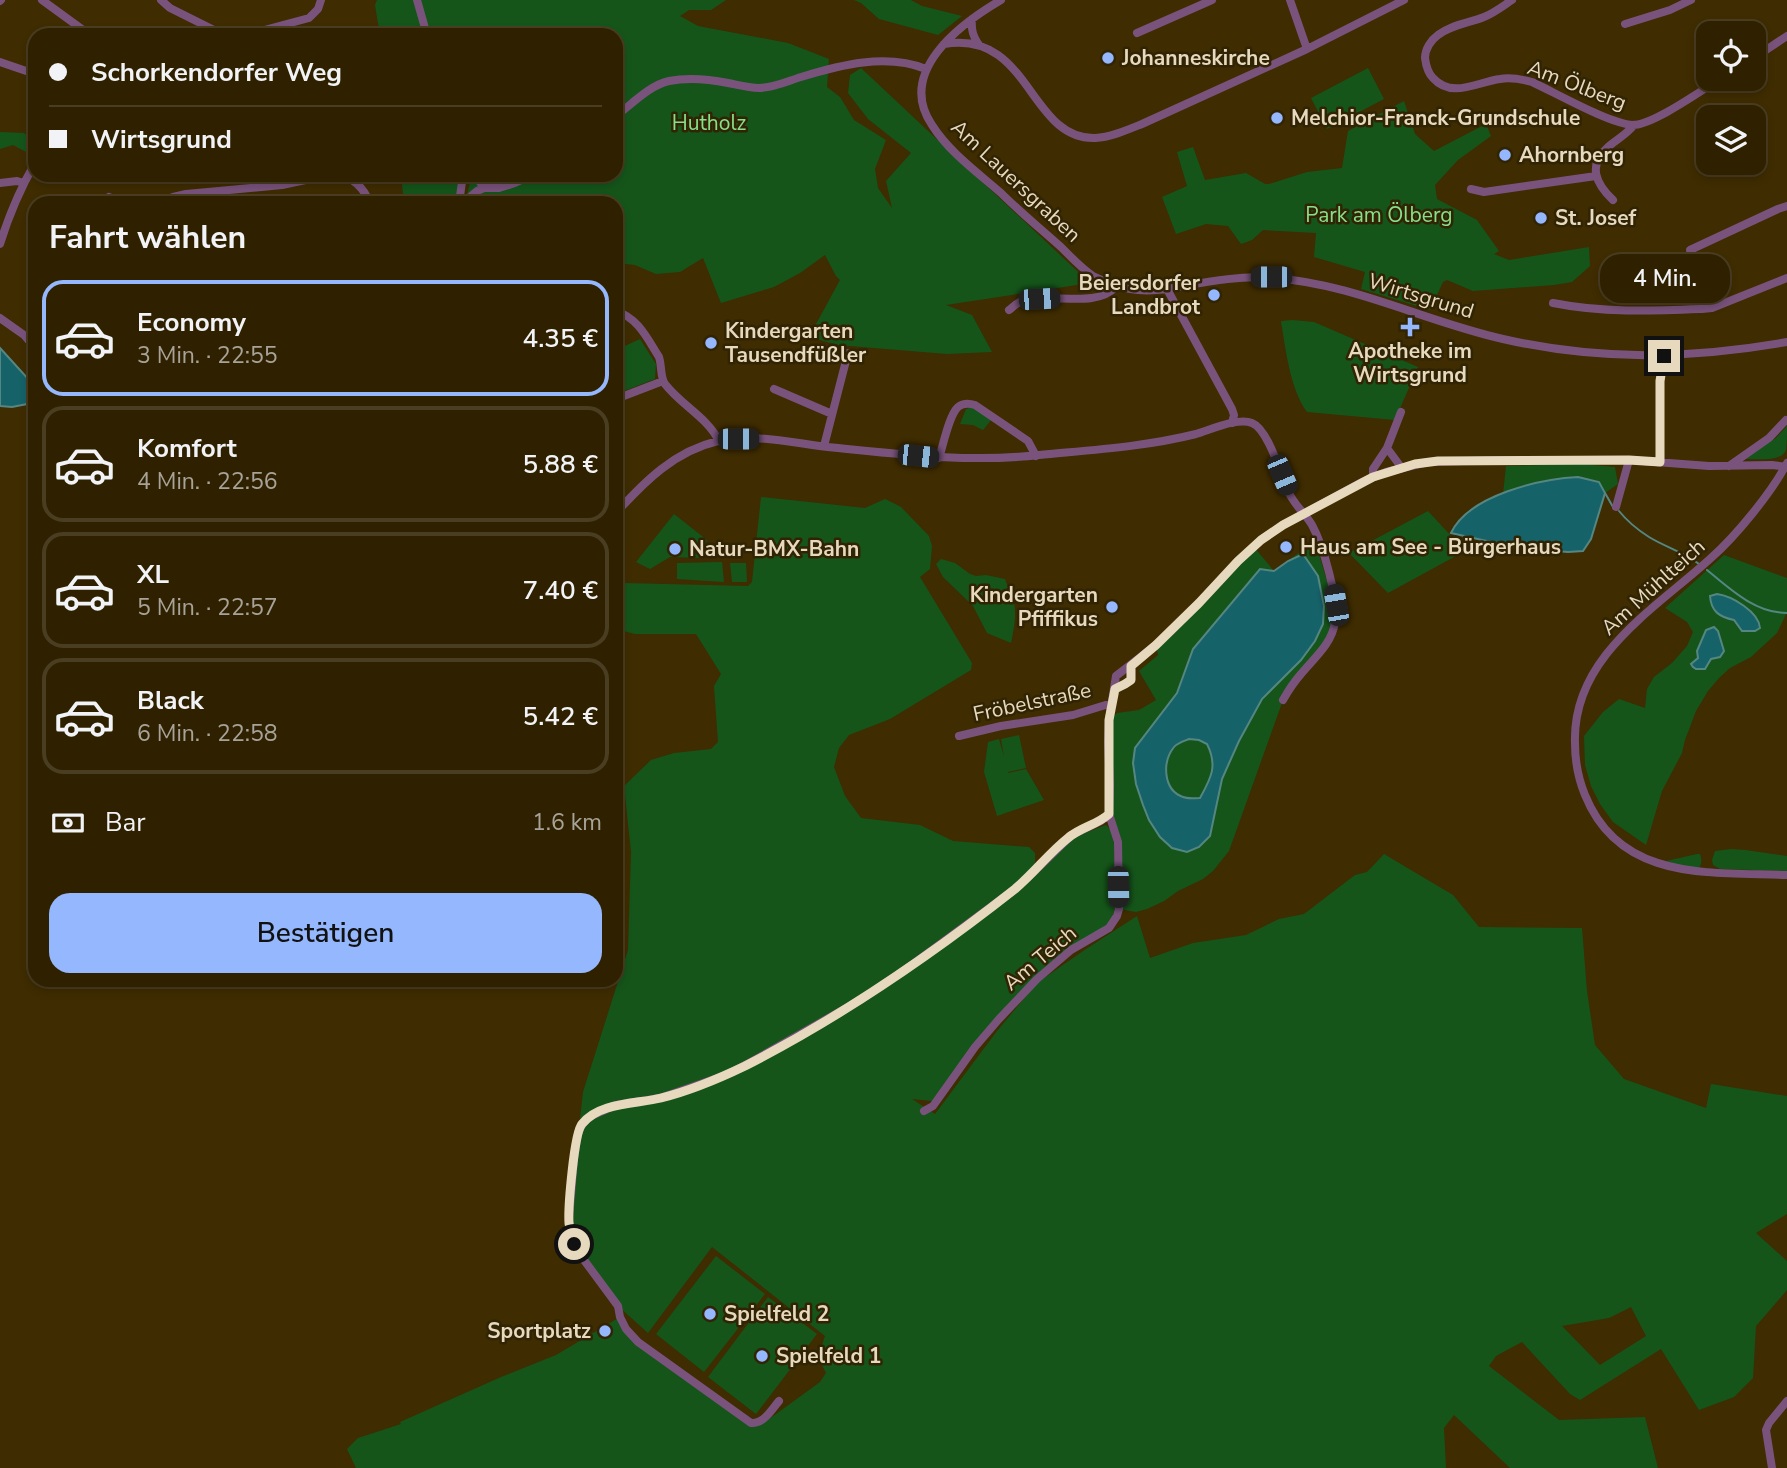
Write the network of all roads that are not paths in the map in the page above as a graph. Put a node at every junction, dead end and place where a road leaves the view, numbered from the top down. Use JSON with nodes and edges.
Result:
{"nodes":[{"id":1,"x":41,"y":0,"type":"edge"},
{"id":2,"x":60,"y":0,"type":"edge"},
{"id":3,"x":161,"y":0,"type":"edge"},
{"id":4,"x":321,"y":0,"type":"edge"},
{"id":5,"x":417,"y":0,"type":"edge"},
{"id":6,"x":1001,"y":0,"type":"edge"},
{"id":7,"x":1212,"y":0,"type":"edge"},
{"id":8,"x":1290,"y":0,"type":"edge"},
{"id":9,"x":1404,"y":0,"type":"edge"},
{"id":10,"x":1512,"y":0,"type":"edge"},
{"id":11,"x":1690,"y":0,"type":"edge"},
{"id":12,"x":52,"y":7,"type":"junction"},
{"id":13,"x":972,"y":19,"type":"junction"},
{"id":14,"x":1625,"y":24,"type":"dead end"},
{"id":15,"x":80,"y":28,"type":"edge"},
{"id":16,"x":211,"y":28,"type":"edge"},
{"id":17,"x":272,"y":28,"type":"edge"},
{"id":18,"x":425,"y":28,"type":"edge"},
{"id":19,"x":1140,"y":32,"type":"dead end"},
{"id":20,"x":1787,"y":36,"type":"edge"},
{"id":21,"x":944,"y":44,"type":"junction"},
{"id":22,"x":979,"y":45,"type":"junction"},
{"id":23,"x":1307,"y":49,"type":"junction"},
{"id":24,"x":1766,"y":50,"type":"edge"},
{"id":25,"x":0,"y":62,"type":"edge"},
{"id":26,"x":926,"y":69,"type":"junction"},
{"id":27,"x":28,"y":72,"type":"edge"},
{"id":28,"x":1700,"y":91,"type":"edge"},
{"id":29,"x":623,"y":111,"type":"edge"},
{"id":30,"x":1634,"y":125,"type":"junction"},
{"id":31,"x":28,"y":175,"type":"edge"},
{"id":32,"x":1596,"y":176,"type":"junction"},
{"id":33,"x":265,"y":182,"type":"edge"},
{"id":34,"x":296,"y":182,"type":"edge"},
{"id":35,"x":355,"y":182,"type":"edge"},
{"id":36,"x":480,"y":182,"type":"edge"},
{"id":37,"x":517,"y":182,"type":"edge"},
{"id":38,"x":0,"y":183,"type":"edge"},
{"id":39,"x":23,"y":183,"type":"junction"},
{"id":40,"x":265,"y":186,"type":"junction"},
{"id":41,"x":484,"y":188,"type":"junction"},
{"id":42,"x":1471,"y":189,"type":"dead end"},
{"id":43,"x":177,"y":196,"type":"edge"},
{"id":44,"x":366,"y":196,"type":"edge"},
{"id":45,"x":470,"y":196,"type":"edge"},
{"id":46,"x":1613,"y":200,"type":"dead end"},
{"id":47,"x":1787,"y":206,"type":"edge"},
{"id":48,"x":0,"y":244,"type":"edge"},
{"id":49,"x":1692,"y":258,"type":"dead end"},
{"id":50,"x":1787,"y":278,"type":"edge"},
{"id":51,"x":1116,"y":287,"type":"junction"},
{"id":52,"x":1167,"y":289,"type":"junction"},
{"id":53,"x":1553,"y":303,"type":"dead end"},
{"id":54,"x":1009,"y":310,"type":"dead end"},
{"id":55,"x":623,"y":313,"type":"edge"},
{"id":56,"x":0,"y":318,"type":"edge"},
{"id":57,"x":28,"y":340,"type":"edge"},
{"id":58,"x":1787,"y":342,"type":"edge"},
{"id":59,"x":848,"y":353,"type":"dead end"},
{"id":60,"x":1664,"y":356,"type":"junction"},
{"id":61,"x":663,"y":381,"type":"junction"},
{"id":62,"x":774,"y":389,"type":"dead end"},
{"id":63,"x":623,"y":396,"type":"edge"},
{"id":64,"x":1401,"y":412,"type":"dead end"},
{"id":65,"x":832,"y":414,"type":"junction"},
{"id":66,"x":1786,"y":420,"type":"edge"},
{"id":67,"x":1232,"y":423,"type":"junction"},
{"id":68,"x":719,"y":441,"type":"junction"},
{"id":69,"x":824,"y":446,"type":"junction"},
{"id":70,"x":1387,"y":448,"type":"junction"},
{"id":71,"x":1037,"y":456,"type":"junction"},
{"id":72,"x":939,"y":458,"type":"junction"},
{"id":73,"x":1629,"y":460,"type":"junction"},
{"id":74,"x":1660,"y":462,"type":"junction"},
{"id":75,"x":1729,"y":466,"type":"junction"},
{"id":76,"x":1786,"y":466,"type":"edge"},
{"id":77,"x":1401,"y":467,"type":"junction"},
{"id":78,"x":1373,"y":477,"type":"junction"},
{"id":79,"x":623,"y":506,"type":"edge"},
{"id":80,"x":1616,"y":507,"type":"dead end"},
{"id":81,"x":1304,"y":514,"type":"junction"},
{"id":82,"x":1283,"y":700,"type":"dead end"},
{"id":83,"x":1112,"y":703,"type":"junction"},
{"id":84,"x":959,"y":736,"type":"dead end"},
{"id":85,"x":1109,"y":814,"type":"junction"},
{"id":86,"x":1787,"y":875,"type":"edge"},
{"id":87,"x":924,"y":1111,"type":"dead end"},
{"id":88,"x":779,"y":1401,"type":"dead end"},
{"id":89,"x":1787,"y":1401,"type":"edge"},
{"id":90,"x":1772,"y":1468,"type":"edge"}],
"edges":[{"from":1,"to":12,"type":"street"},
{"from":2,"to":12,"type":"street"},
{"from":3,"to":16,"type":"street"},
{"from":4,"to":17,"type":"street"},
{"from":5,"to":18,"type":"street"},
{"from":6,"to":13,"type":"street"},
{"from":7,"to":19,"type":"street"},
{"from":8,"to":23,"type":"street"},
{"from":9,"to":23,"type":"street"},
{"from":10,"to":30,"type":"street","name":"Am Ölberg"},
{"from":11,"to":14,"type":"street"},
{"from":12,"to":15,"type":"street"},
{"from":13,"to":21,"type":"street"},
{"from":13,"to":22,"type":"street"},
{"from":20,"to":24,"type":"street"},
{"from":21,"to":22,"type":"street"},
{"from":21,"to":26,"type":"street"},
{"from":22,"to":23,"type":"street"},
{"from":25,"to":27,"type":"street"},
{"from":26,"to":29,"type":"street"},
{"from":26,"to":51,"type":"street","name":"Am Lauersgraben"},
{"from":28,"to":30,"type":"street"},
{"from":30,"to":32,"type":"street"},
{"from":31,"to":39,"type":"street"},
{"from":32,"to":42,"type":"street"},
{"from":32,"to":46,"type":"street"},
{"from":33,"to":40,"type":"street"},
{"from":34,"to":40,"type":"street"},
{"from":35,"to":44,"type":"street"},
{"from":36,"to":41,"type":"street"},
{"from":37,"to":41,"type":"street"},
{"from":38,"to":39,"type":"street"},
{"from":39,"to":48,"type":"street"},
{"from":40,"to":43,"type":"street"},
{"from":41,"to":45,"type":"street"},
{"from":47,"to":49,"type":"street"},
{"from":50,"to":53,"type":"street"},
{"from":51,"to":52,"type":"street","name":"Am Lauersgraben"},
{"from":51,"to":54,"type":"street","name":"Am Lauersgraben"},
{"from":52,"to":60,"type":"street","name":"Wirtsgrund"},
{"from":52,"to":67,"type":"street"},
{"from":55,"to":61,"type":"street"},
{"from":56,"to":57,"type":"street"},
{"from":58,"to":60,"type":"street","name":"Wirtsgrund"},
{"from":59,"to":65,"type":"street"},
{"from":60,"to":74,"type":"street"},
{"from":61,"to":63,"type":"street"},
{"from":61,"to":68,"type":"street"},
{"from":62,"to":65,"type":"street"},
{"from":64,"to":70,"type":"street"},
{"from":65,"to":69,"type":"street"},
{"from":66,"to":75,"type":"street"},
{"from":67,"to":71,"type":"street"},
{"from":67,"to":81,"type":"street"},
{"from":68,"to":69,"type":"street"},
{"from":68,"to":79,"type":"street"},
{"from":69,"to":72,"type":"street"},
{"from":70,"to":77,"type":"street"},
{"from":70,"to":78,"type":"street"},
{"from":71,"to":72,"type":"street"},
{"from":71,"to":72,"type":"street"},
{"from":73,"to":74,"type":"street"},
{"from":73,"to":77,"type":"street"},
{"from":73,"to":80,"type":"street"},
{"from":74,"to":75,"type":"street"},
{"from":75,"to":76,"type":"street"},
{"from":76,"to":86,"type":"street","name":"Am Mühlteich"},
{"from":77,"to":78,"type":"street"},
{"from":78,"to":81,"type":"street"},
{"from":81,"to":82,"type":"street"},
{"from":81,"to":83,"type":"street"},
{"from":83,"to":84,"type":"street","name":"Fröbelstraße"},
{"from":83,"to":85,"type":"street"},
{"from":85,"to":87,"type":"street","name":"Am Teich"},
{"from":85,"to":88,"type":"street"},
{"from":89,"to":90,"type":"street"}]}
